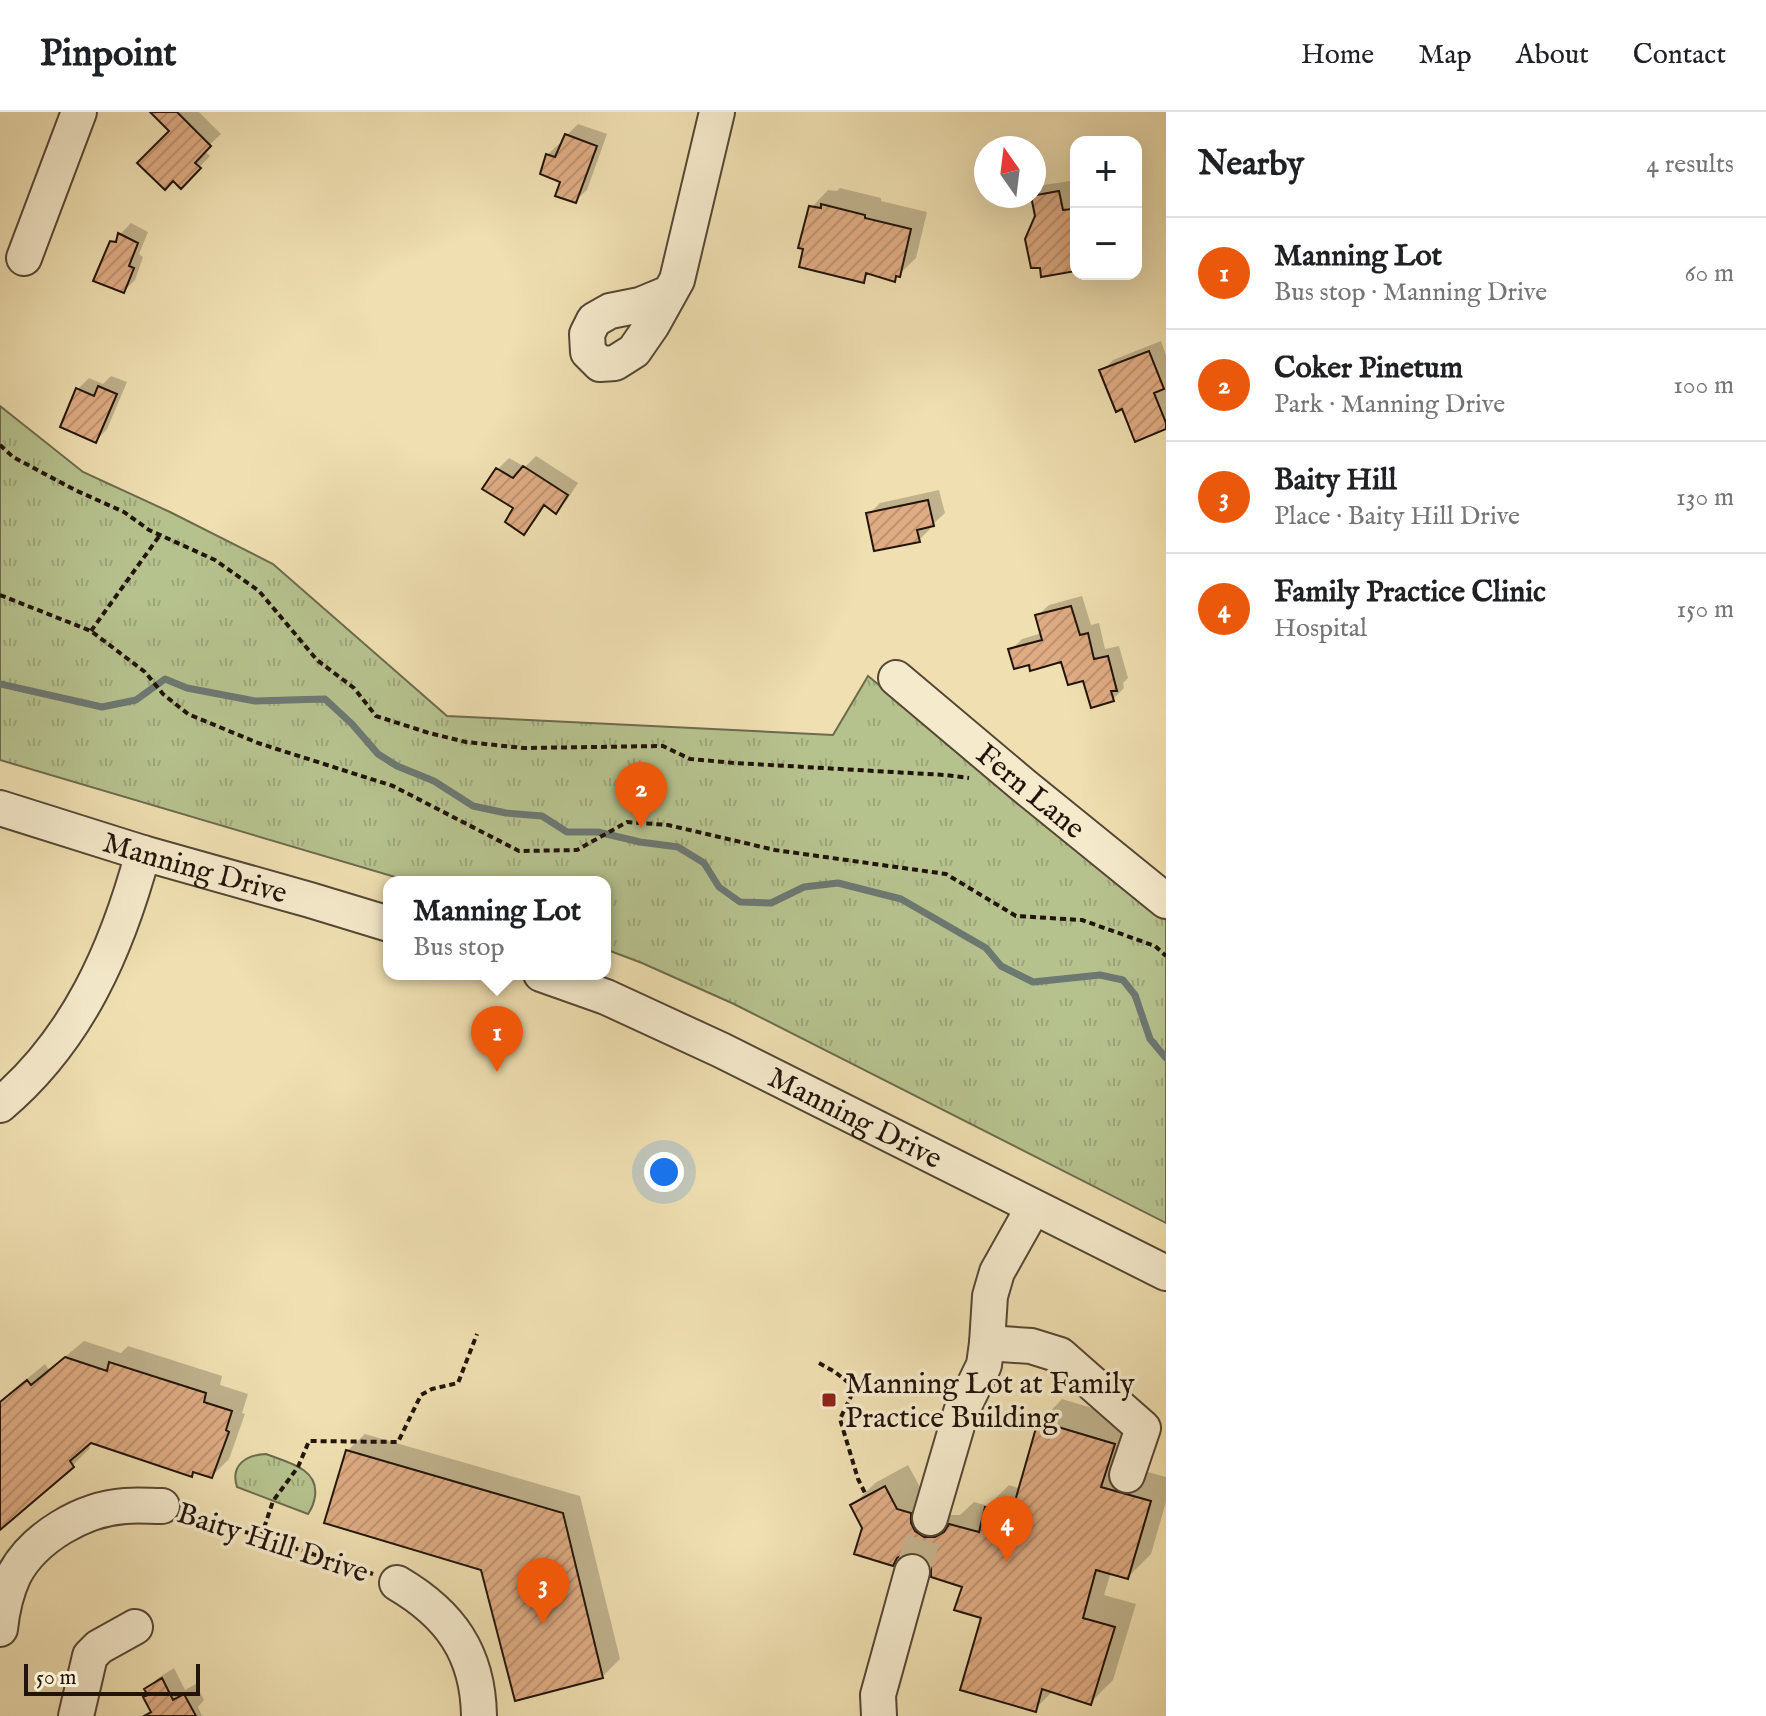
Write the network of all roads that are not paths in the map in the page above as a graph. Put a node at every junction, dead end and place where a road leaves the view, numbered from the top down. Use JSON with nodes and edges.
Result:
{"nodes":[{"id":1,"x":79,"y":112,"type":"edge"},
{"id":2,"x":717,"y":112,"type":"edge"},
{"id":3,"x":24,"y":258,"type":"dead end"},
{"id":4,"x":669,"y":293,"type":"dead end"},
{"id":5,"x":896,"y":678,"type":"dead end"},
{"id":6,"x":0,"y":808,"type":"edge"},
{"id":7,"x":143,"y":853,"type":"junction"},
{"id":8,"x":1166,"y":901,"type":"edge"},
{"id":9,"x":383,"y":922,"type":"edge"},
{"id":10,"x":558,"y":980,"type":"edge"},
{"id":11,"x":0,"y":1105,"type":"edge"},
{"id":12,"x":1033,"y":1208,"type":"junction"},
{"id":13,"x":1166,"y":1273,"type":"edge"},
{"id":14,"x":987,"y":1343,"type":"junction"},
{"id":15,"x":1127,"y":1475,"type":"dead end"},
{"id":16,"x":162,"y":1506,"type":"road end"},
{"id":17,"x":930,"y":1518,"type":"tunnel mouth"},
{"id":18,"x":912,"y":1572,"type":"tunnel mouth"},
{"id":19,"x":397,"y":1583,"type":"road end"},
{"id":20,"x":135,"y":1627,"type":"dead end"},
{"id":21,"x":0,"y":1629,"type":"edge"},
{"id":22,"x":884,"y":1709,"type":"edge"},
{"id":23,"x":76,"y":1716,"type":"edge"},
{"id":24,"x":479,"y":1716,"type":"edge"}],
"edges":[{"from":1,"to":3,"type":"street"},
{"from":2,"to":4,"type":"street"},
{"from":5,"to":8,"type":"street","name":"Fern Lane"},
{"from":6,"to":7,"type":"street","name":"Manning Drive"},
{"from":7,"to":9,"type":"street","name":"Manning Drive"},
{"from":7,"to":11,"type":"street"},
{"from":10,"to":12,"type":"street","name":"Manning Drive"},
{"from":12,"to":13,"type":"street","name":"Manning Drive"},
{"from":12,"to":14,"type":"street"},
{"from":14,"to":15,"type":"street"},
{"from":14,"to":17,"type":"street"},
{"from":16,"to":21,"type":"street","name":"Baity Hill Drive"},
{"from":18,"to":22,"type":"street"},
{"from":19,"to":24,"type":"street","name":"Baity Hill Drive"},
{"from":20,"to":23,"type":"street"}]}
